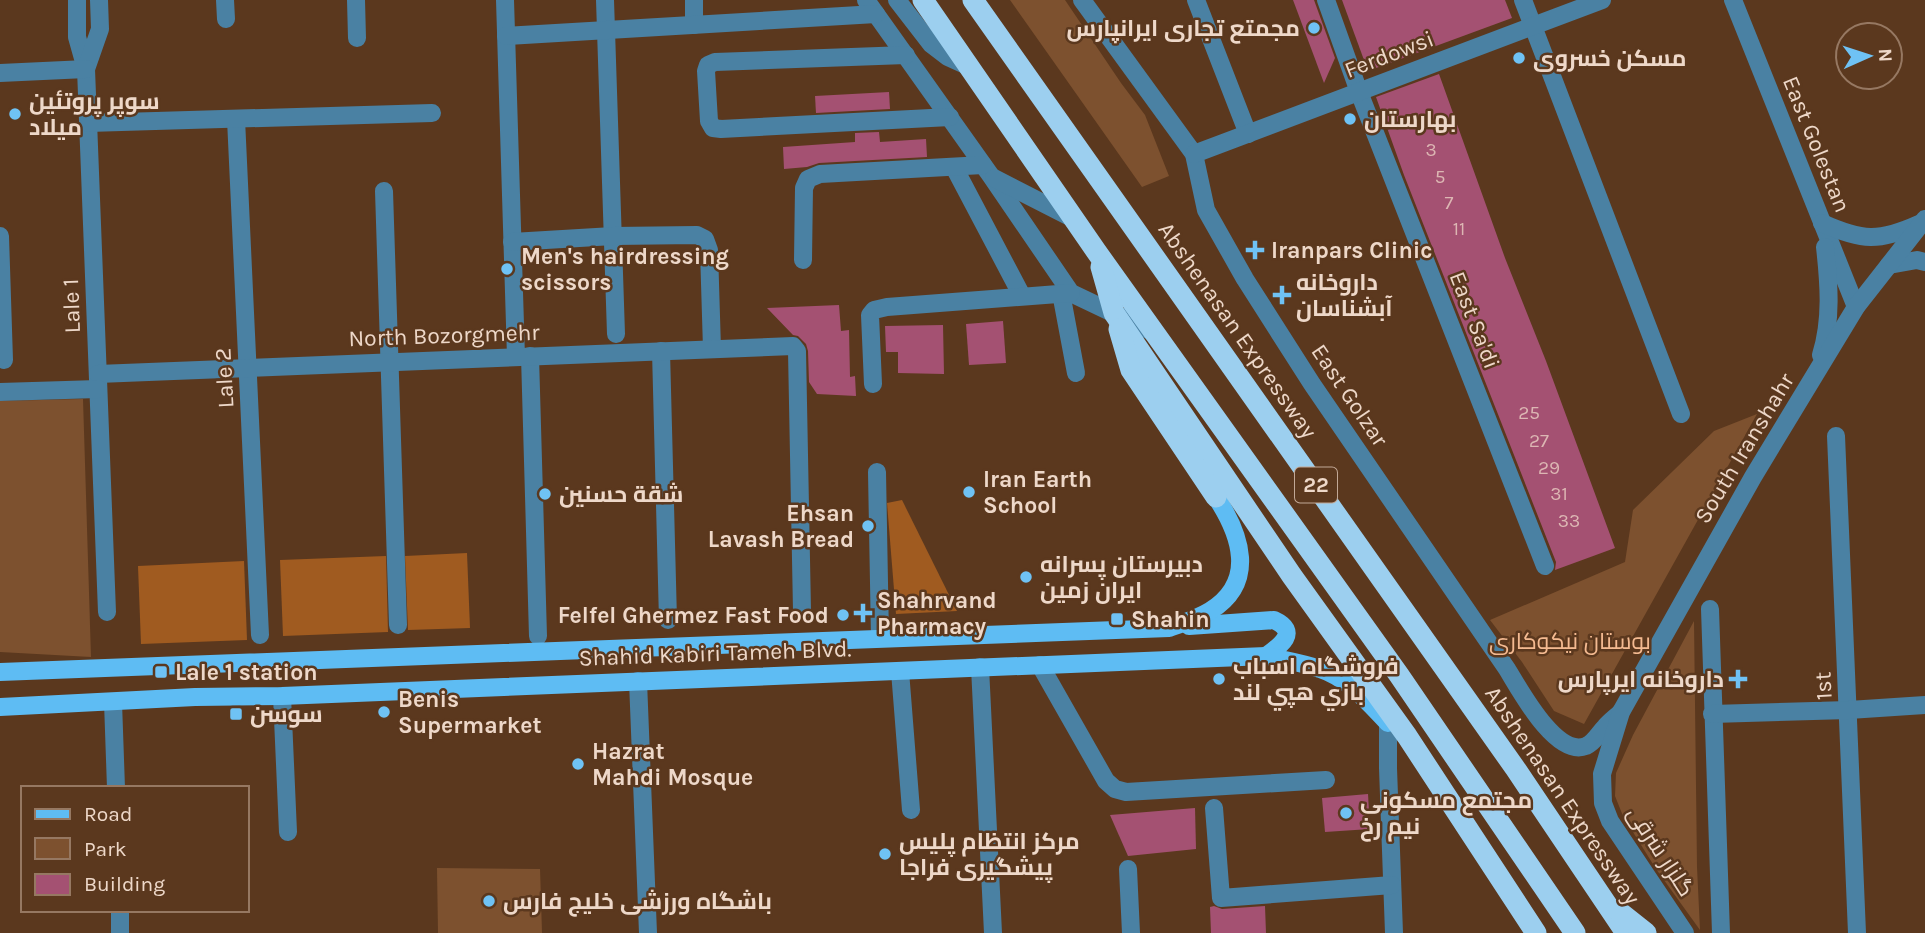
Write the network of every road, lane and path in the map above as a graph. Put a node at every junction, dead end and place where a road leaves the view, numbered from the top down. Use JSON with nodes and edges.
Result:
{"nodes":[{"id":1,"x":77,"y":0,"type":"edge"},
{"id":2,"x":99,"y":0,"type":"edge"},
{"id":3,"x":225,"y":0,"type":"edge"},
{"id":4,"x":356,"y":0,"type":"edge"},
{"id":5,"x":505,"y":0,"type":"edge"},
{"id":6,"x":606,"y":0,"type":"edge"},
{"id":7,"x":694,"y":0,"type":"edge"},
{"id":8,"x":897,"y":0,"type":"edge"},
{"id":9,"x":923,"y":0,"type":"edge"},
{"id":10,"x":973,"y":0,"type":"edge"},
{"id":11,"x":979,"y":0,"type":"edge"},
{"id":12,"x":1082,"y":0,"type":"edge"},
{"id":13,"x":1196,"y":0,"type":"edge"},
{"id":14,"x":1326,"y":0,"type":"edge"},
{"id":15,"x":1524,"y":0,"type":"edge"},
{"id":16,"x":1601,"y":0,"type":"edge"},
{"id":17,"x":1734,"y":0,"type":"edge"},
{"id":18,"x":871,"y":7,"type":"edge"},
{"id":19,"x":226,"y":19,"type":"dead end"},
{"id":20,"x":694,"y":25,"type":"junction"},
{"id":21,"x":1533,"y":26,"type":"junction"},
{"id":22,"x":606,"y":30,"type":"junction"},
{"id":23,"x":506,"y":36,"type":"junction"},
{"id":24,"x":358,"y":38,"type":"dead end"},
{"id":25,"x":1002,"y":41,"type":"junction"},
{"id":26,"x":906,"y":55,"type":"junction"},
{"id":27,"x":970,"y":67,"type":"junction"},
{"id":28,"x":86,"y":69,"type":"junction"},
{"id":29,"x":0,"y":74,"type":"edge"},
{"id":30,"x":1359,"y":92,"type":"junction"},
{"id":31,"x":432,"y":113,"type":"dead end"},
{"id":32,"x":950,"y":117,"type":"junction"},
{"id":33,"x":236,"y":119,"type":"junction"},
{"id":34,"x":88,"y":123,"type":"junction"},
{"id":35,"x":1248,"y":134,"type":"junction"},
{"id":36,"x":1194,"y":154,"type":"junction"},
{"id":37,"x":954,"y":167,"type":"junction"},
{"id":38,"x":987,"y":171,"type":"junction"},
{"id":39,"x":384,"y":191,"type":"dead end"},
{"id":40,"x":1074,"y":219,"type":"junction"},
{"id":41,"x":1924,"y":221,"type":"edge"},
{"id":42,"x":1822,"y":223,"type":"junction"},
{"id":43,"x":0,"y":236,"type":"edge"},
{"id":44,"x":613,"y":236,"type":"junction"},
{"id":45,"x":512,"y":242,"type":"junction"},
{"id":46,"x":1096,"y":251,"type":"junction"},
{"id":47,"x":803,"y":260,"type":"dead end"},
{"id":48,"x":1925,"y":262,"type":"edge"},
{"id":49,"x":1889,"y":265,"type":"junction"},
{"id":50,"x":1066,"y":293,"type":"junction"},
{"id":51,"x":1022,"y":296,"type":"junction"},
{"id":52,"x":1856,"y":307,"type":"junction"},
{"id":53,"x":1114,"y":313,"type":"junction"},
{"id":54,"x":1155,"y":332,"type":"junction"},
{"id":55,"x":616,"y":334,"type":"dead end"},
{"id":56,"x":712,"y":349,"type":"junction"},
{"id":57,"x":661,"y":351,"type":"junction"},
{"id":58,"x":523,"y":357,"type":"junction"},
{"id":59,"x":4,"y":360,"type":"dead end"},
{"id":60,"x":390,"y":362,"type":"junction"},
{"id":61,"x":248,"y":368,"type":"junction"},
{"id":62,"x":1818,"y":370,"type":"junction"},
{"id":63,"x":1076,"y":373,"type":"dead end"},
{"id":64,"x":98,"y":381,"type":"junction"},
{"id":65,"x":873,"y":384,"type":"dead end"},
{"id":66,"x":0,"y":392,"type":"edge"},
{"id":67,"x":1681,"y":414,"type":"dead end"},
{"id":68,"x":1836,"y":436,"type":"dead end"},
{"id":69,"x":877,"y":472,"type":"dead end"},
{"id":70,"x":1216,"y":497,"type":"joint"},
{"id":71,"x":1545,"y":566,"type":"dead end"},
{"id":72,"x":1710,"y":609,"type":"dead end"},
{"id":73,"x":802,"y":611,"type":"dead end"},
{"id":74,"x":107,"y":612,"type":"dead end"},
{"id":75,"x":668,"y":620,"type":"dead end"},
{"id":76,"x":398,"y":625,"type":"dead end"},
{"id":77,"x":1169,"y":628,"type":"junction"},
{"id":78,"x":260,"y":635,"type":"dead end"},
{"id":79,"x":538,"y":636,"type":"dead end"},
{"id":80,"x":880,"y":639,"type":"junction"},
{"id":81,"x":1266,"y":656,"type":"junction"},
{"id":82,"x":1040,"y":665,"type":"junction"},
{"id":83,"x":192,"y":666,"type":"junction"},
{"id":84,"x":980,"y":667,"type":"junction"},
{"id":85,"x":900,"y":671,"type":"junction"},
{"id":86,"x":0,"y":672,"type":"edge"},
{"id":87,"x":638,"y":681,"type":"junction"},
{"id":88,"x":282,"y":696,"type":"junction"},
{"id":89,"x":195,"y":697,"type":"junction"},
{"id":90,"x":113,"y":702,"type":"junction"},
{"id":91,"x":1925,"y":705,"type":"edge"},
{"id":92,"x":0,"y":707,"type":"edge"},
{"id":93,"x":1849,"y":710,"type":"junction"},
{"id":94,"x":1622,"y":712,"type":"junction"},
{"id":95,"x":1712,"y":714,"type":"junction"},
{"id":96,"x":1388,"y":723,"type":"junction"},
{"id":97,"x":1407,"y":736,"type":"junction"},
{"id":98,"x":1326,"y":780,"type":"dead end"},
{"id":99,"x":116,"y":786,"type":"edge"},
{"id":100,"x":1214,"y":808,"type":"dead end"},
{"id":101,"x":911,"y":810,"type":"dead end"},
{"id":102,"x":288,"y":832,"type":"dead end"},
{"id":103,"x":1128,"y":869,"type":"dead end"},
{"id":104,"x":1392,"y":885,"type":"junction"},
{"id":105,"x":1602,"y":898,"type":"junction"},
{"id":106,"x":120,"y":912,"type":"edge"},
{"id":107,"x":121,"y":933,"type":"edge"},
{"id":108,"x":648,"y":933,"type":"edge"},
{"id":109,"x":993,"y":933,"type":"edge"},
{"id":110,"x":1131,"y":933,"type":"edge"},
{"id":111,"x":1394,"y":933,"type":"edge"},
{"id":112,"x":1536,"y":933,"type":"edge"},
{"id":113,"x":1575,"y":933,"type":"edge"},
{"id":114,"x":1626,"y":933,"type":"edge"},
{"id":115,"x":1646,"y":933,"type":"edge"},
{"id":116,"x":1685,"y":933,"type":"edge"},
{"id":117,"x":1721,"y":933,"type":"edge"},
{"id":118,"x":1857,"y":933,"type":"edge"}],
"edges":[{"from":1,"to":28,"type":"street"},
{"from":2,"to":28,"type":"street","name":"Lale 1"},
{"from":3,"to":19,"type":"street"},
{"from":4,"to":24,"type":"street"},
{"from":5,"to":23,"type":"street"},
{"from":6,"to":22,"type":"street"},
{"from":7,"to":20,"type":"street"},
{"from":8,"to":27,"type":"street"},
{"from":9,"to":27,"type":"highway","number":"22"},
{"from":10,"to":25,"type":"highway","name":"Abshenasan Expressway","number":"22"},
{"from":11,"to":25,"type":"street"},
{"from":12,"to":36,"type":"street","name":"East Golzar"},
{"from":13,"to":35,"type":"street"},
{"from":14,"to":30,"type":"street","name":"East Sa'di"},
{"from":15,"to":21,"type":"street"},
{"from":16,"to":21,"type":"street","name":"Ferdowsi"},
{"from":17,"to":42,"type":"street","name":"East Golestan"},
{"from":18,"to":20,"type":"street"},
{"from":18,"to":26,"type":"street"},
{"from":20,"to":22,"type":"street"},
{"from":21,"to":30,"type":"street","name":"Ferdowsi"},
{"from":21,"to":67,"type":"street"},
{"from":22,"to":23,"type":"street"},
{"from":22,"to":44,"type":"street"},
{"from":23,"to":45,"type":"street"},
{"from":25,"to":105,"type":"highway","name":"Abshenasan Expressway","number":"22"},
{"from":26,"to":32,"type":"street"},
{"from":26,"to":32,"type":"street"},
{"from":27,"to":40,"type":"highway","number":"22"},
{"from":28,"to":29,"type":"street"},
{"from":28,"to":34,"type":"street","name":"Lale 1"},
{"from":30,"to":35,"type":"street","name":"Ferdowsi"},
{"from":30,"to":71,"type":"street","name":"East Sa'di"},
{"from":31,"to":33,"type":"street"},
{"from":32,"to":38,"type":"street"},
{"from":33,"to":34,"type":"street"},
{"from":33,"to":61,"type":"street","name":"Lale 2"},
{"from":34,"to":64,"type":"street","name":"Lale 1"},
{"from":35,"to":36,"type":"street","name":"Ferdowsi"},
{"from":36,"to":94,"type":"street","name":"East Golzar"},
{"from":37,"to":38,"type":"street"},
{"from":37,"to":47,"type":"street"},
{"from":37,"to":51,"type":"street"},
{"from":38,"to":40,"type":"street"},
{"from":38,"to":50,"type":"street"},
{"from":39,"to":60,"type":"street"},
{"from":40,"to":46,"type":"highway","number":"22"},
{"from":41,"to":42,"type":"street"},
{"from":41,"to":49,"type":"street","name":"South Iranshahr"},
{"from":42,"to":52,"type":"street","name":"East Golestan"},
{"from":42,"to":62,"type":"street"},
{"from":43,"to":59,"type":"street"},
{"from":44,"to":45,"type":"street"},
{"from":44,"to":55,"type":"street"},
{"from":44,"to":56,"type":"street"},
{"from":45,"to":58,"type":"street"},
{"from":46,"to":53,"type":"highway"},
{"from":46,"to":54,"type":"highway","number":"22"},
{"from":48,"to":49,"type":"street"},
{"from":49,"to":52,"type":"street","name":"South Iranshahr"},
{"from":50,"to":51,"type":"street"},
{"from":50,"to":53,"type":"street"},
{"from":50,"to":63,"type":"street"},
{"from":51,"to":65,"type":"street"},
{"from":52,"to":62,"type":"street","name":"South Iranshahr"},
{"from":53,"to":54,"type":"street"},
{"from":53,"to":70,"type":"highway"},
{"from":53,"to":97,"type":"highway"},
{"from":54,"to":113,"type":"highway","number":"22"},
{"from":56,"to":57,"type":"street","name":"North Bozorgmehr"},
{"from":56,"to":73,"type":"street","name":"North Bozorgmehr"},
{"from":57,"to":58,"type":"street","name":"North Bozorgmehr"},
{"from":57,"to":75,"type":"street"},
{"from":58,"to":60,"type":"street","name":"North Bozorgmehr"},
{"from":58,"to":79,"type":"street"},
{"from":60,"to":61,"type":"street","name":"North Bozorgmehr"},
{"from":60,"to":76,"type":"street"},
{"from":61,"to":64,"type":"street","name":"North Bozorgmehr"},
{"from":61,"to":78,"type":"street","name":"Lale 2"},
{"from":62,"to":94,"type":"street","name":"South Iranshahr"},
{"from":64,"to":66,"type":"street","name":"North Bozorgmehr"},
{"from":64,"to":74,"type":"street","name":"Lale 1"},
{"from":68,"to":93,"type":"street","name":"1st"},
{"from":69,"to":80,"type":"street"},
{"from":70,"to":77,"type":"main road","name":"Shahid Kabiri Tameh Blvd."},
{"from":72,"to":95,"type":"street"},
{"from":77,"to":80,"type":"main road","name":"Shahid Kabiri Tameh Blvd."},
{"from":77,"to":81,"type":"main road"},
{"from":80,"to":83,"type":"main road","name":"Shahid Kabiri Tameh Blvd."},
{"from":81,"to":82,"type":"main road","name":"Shahid Kabiri Tameh Blvd."},
{"from":81,"to":96,"type":"main road","name":"Shahid Kabiri Tameh Blvd."},
{"from":82,"to":84,"type":"main road","name":"Shahid Kabiri Tameh Blvd."},
{"from":82,"to":98,"type":"street"},
{"from":83,"to":86,"type":"main road","name":"Shahid Kabiri Tameh Blvd."},
{"from":83,"to":89,"type":"main road"},
{"from":84,"to":85,"type":"main road","name":"Shahid Kabiri Tameh Blvd."},
{"from":84,"to":109,"type":"street"},
{"from":85,"to":87,"type":"main road","name":"Shahid Kabiri Tameh Blvd."},
{"from":85,"to":101,"type":"street"},
{"from":87,"to":88,"type":"main road","name":"Shahid Kabiri Tameh Blvd."},
{"from":87,"to":108,"type":"street"},
{"from":88,"to":89,"type":"main road","name":"Shahid Kabiri Tameh Blvd."},
{"from":88,"to":102,"type":"street"},
{"from":89,"to":90,"type":"main road","name":"Shahid Kabiri Tameh Blvd."},
{"from":90,"to":92,"type":"main road","name":"Shahid Kabiri Tameh Blvd."},
{"from":90,"to":99,"type":"street"},
{"from":91,"to":93,"type":"street"},
{"from":93,"to":95,"type":"street"},
{"from":93,"to":118,"type":"street","name":"1st"},
{"from":94,"to":116,"type":"street","name":"گلزار شرقی"},
{"from":95,"to":117,"type":"street"},
{"from":96,"to":97,"type":"main road","name":"Shahid Kabiri Tameh Blvd."},
{"from":96,"to":104,"type":"street"},
{"from":97,"to":112,"type":"highway"},
{"from":100,"to":104,"type":"street"},
{"from":103,"to":110,"type":"street"},
{"from":104,"to":111,"type":"street"},
{"from":105,"to":114,"type":"highway","name":"Abshenasan Expressway","number":"22"},
{"from":105,"to":115,"type":"highway"},
{"from":106,"to":107,"type":"street"}]}
